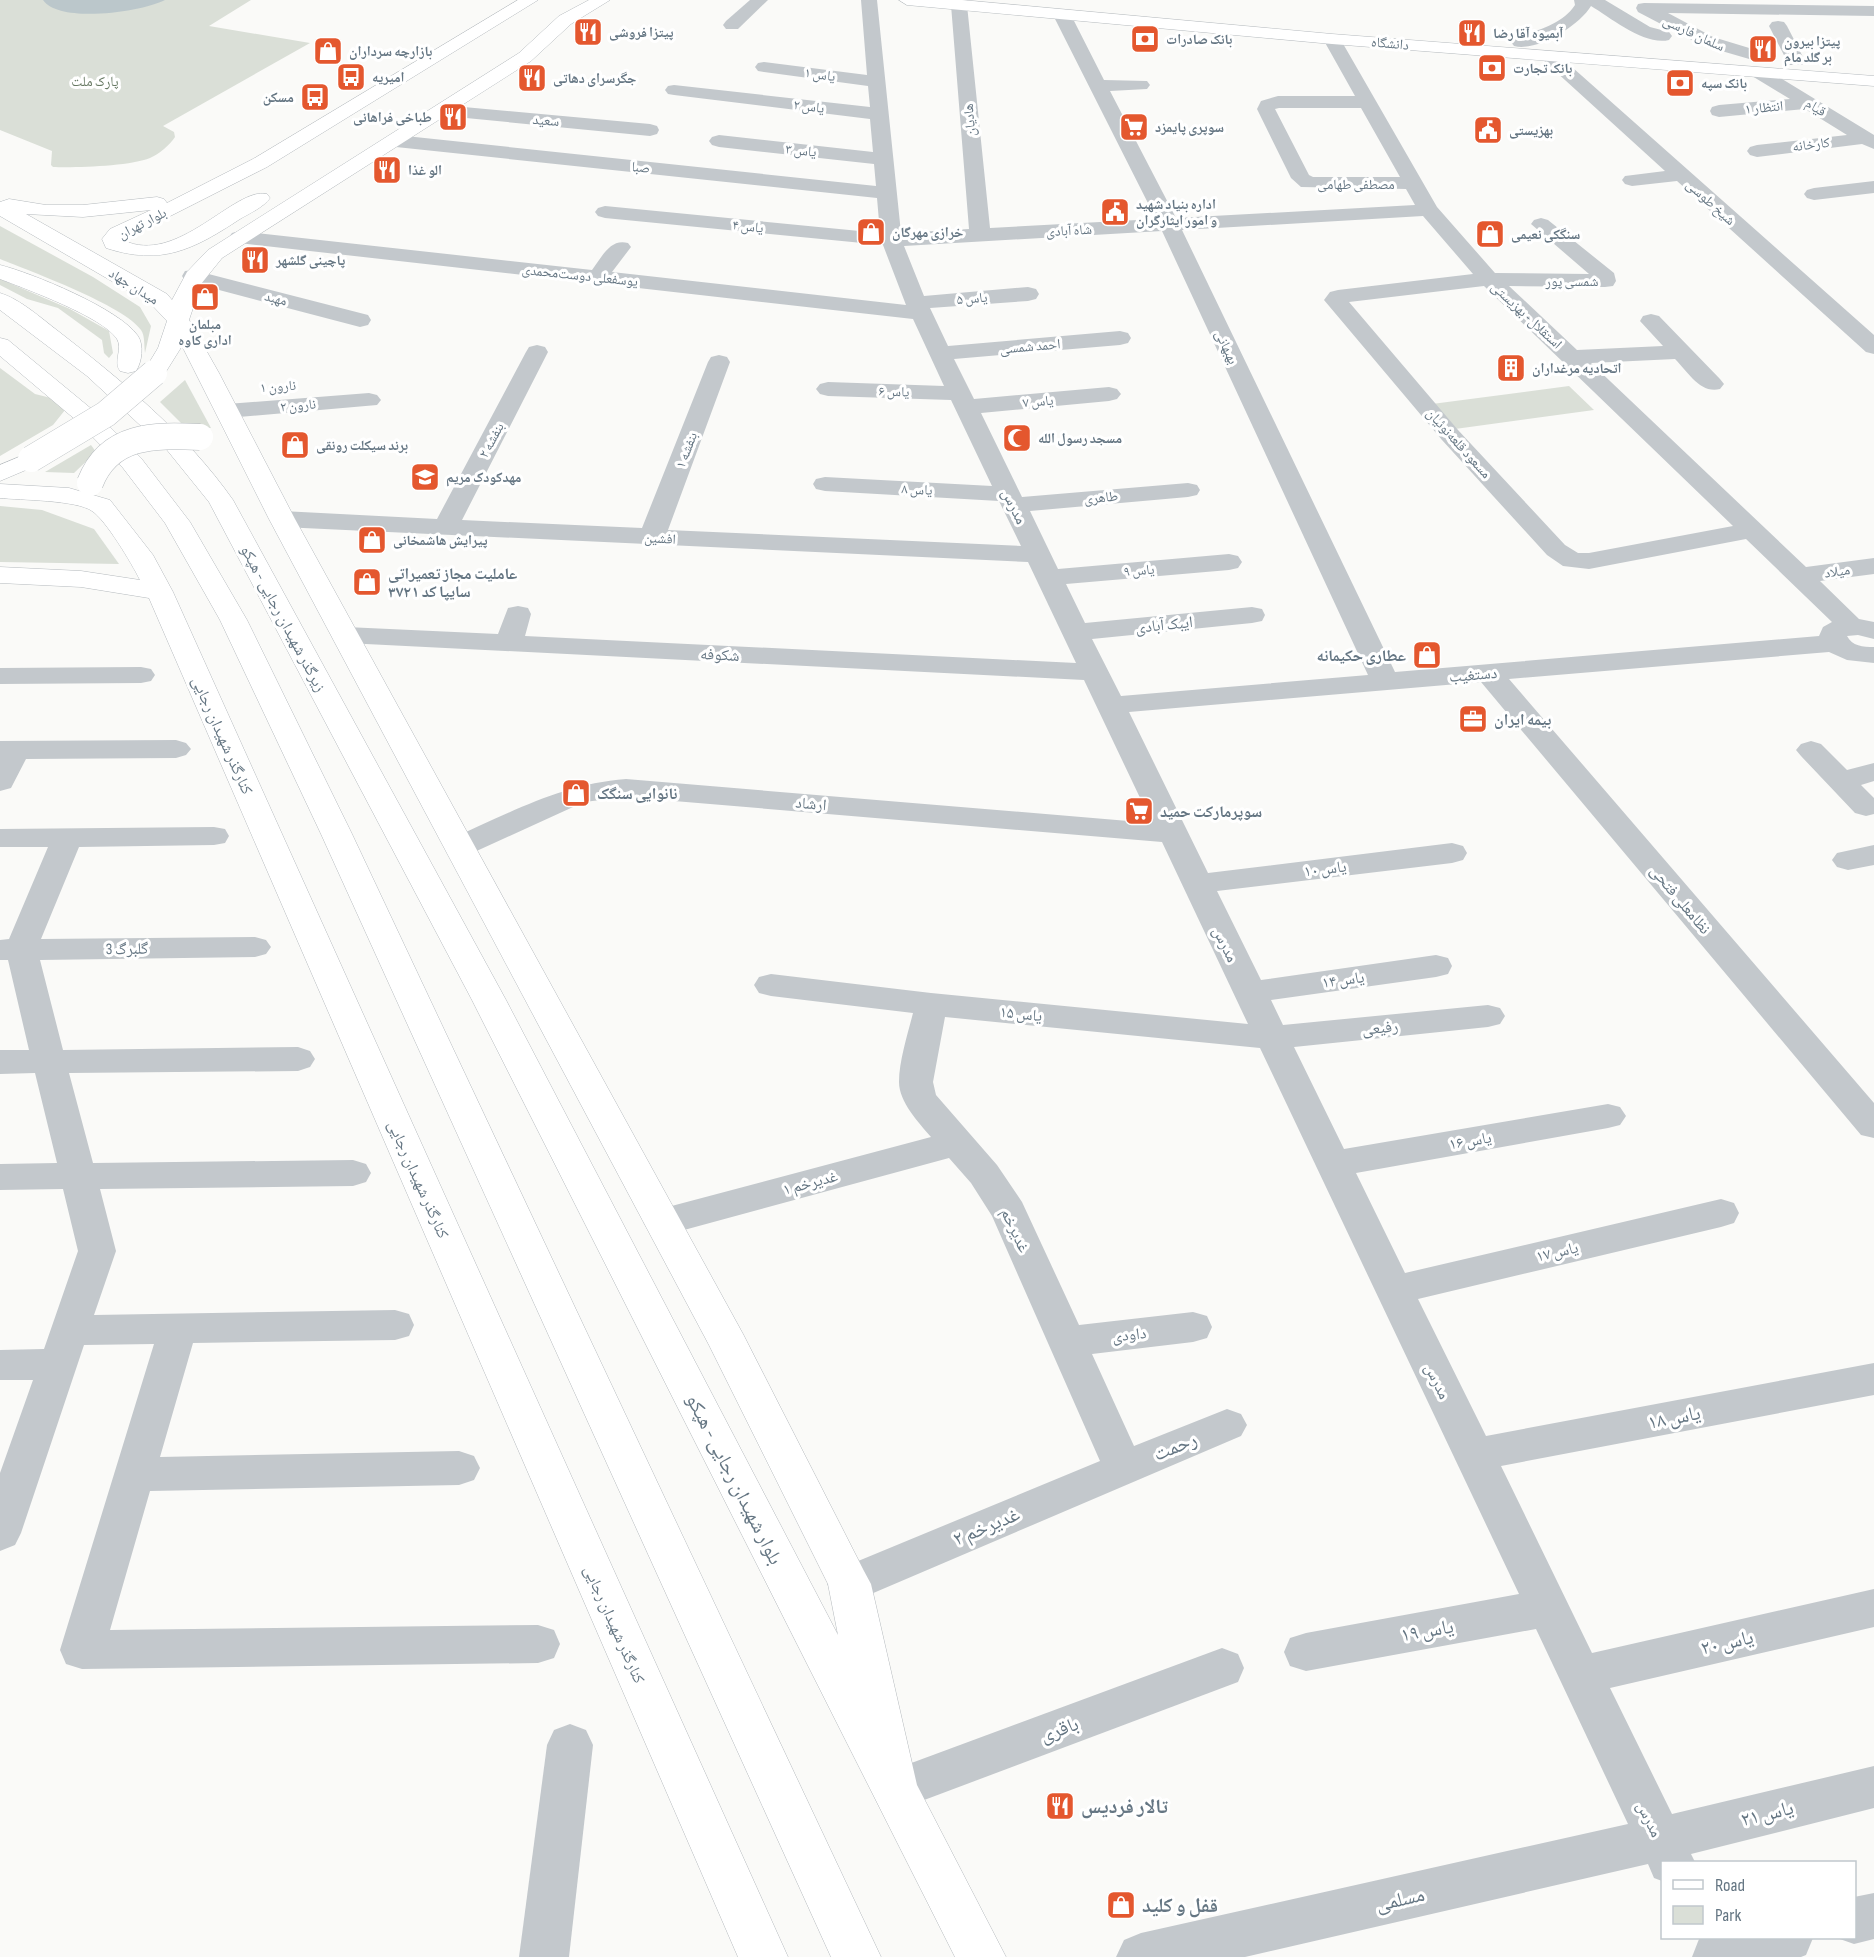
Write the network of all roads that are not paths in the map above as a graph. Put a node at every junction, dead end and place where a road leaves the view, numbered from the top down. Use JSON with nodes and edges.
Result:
{"nodes":[{"id":1,"x":530,"y":0,"type":"edge"},
{"id":2,"x":602,"y":0,"type":"edge"},
{"id":3,"x":760,"y":0,"type":"edge"},
{"id":4,"x":869,"y":0,"type":"edge"},
{"id":5,"x":907,"y":0,"type":"edge"},
{"id":6,"x":1006,"y":0,"type":"edge"},
{"id":7,"x":1582,"y":0,"type":"edge"},
{"id":8,"x":1593,"y":0,"type":"edge"},
{"id":9,"x":1636,"y":4,"type":"edge"},
{"id":10,"x":959,"y":5,"type":"junction"},
{"id":11,"x":1874,"y":11,"type":"edge"},
{"id":12,"x":1062,"y":15,"type":"junction"},
{"id":13,"x":565,"y":20,"type":"junction"},
{"id":14,"x":1673,"y":24,"type":"junction"},
{"id":15,"x":732,"y":25,"type":"dead end"},
{"id":16,"x":1778,"y":26,"type":"dead end"},
{"id":17,"x":1332,"y":39,"type":"junction"},
{"id":18,"x":1521,"y":42,"type":"junction"},
{"id":19,"x":507,"y":46,"type":"dead end"},
{"id":20,"x":1549,"y":56,"type":"junction"},
{"id":21,"x":1797,"y":61,"type":"junction"},
{"id":22,"x":1760,"y":65,"type":"junction"},
{"id":23,"x":765,"y":67,"type":"dead end"},
{"id":24,"x":1874,"y":67,"type":"edge"},
{"id":25,"x":1874,"y":81,"type":"edge"},
{"id":26,"x":876,"y":82,"type":"junction"},
{"id":27,"x":1141,"y":84,"type":"dead end"},
{"id":28,"x":1099,"y":86,"type":"junction"},
{"id":29,"x":674,"y":90,"type":"dead end"},
{"id":30,"x":1366,"y":102,"type":"junction"},
{"id":31,"x":1809,"y":103,"type":"junction"},
{"id":32,"x":442,"y":111,"type":"junction"},
{"id":33,"x":1719,"y":111,"type":"dead end"},
{"id":34,"x":879,"y":114,"type":"junction"},
{"id":35,"x":650,"y":130,"type":"dead end"},
{"id":36,"x":1870,"y":140,"type":"edge"},
{"id":37,"x":396,"y":141,"type":"junction"},
{"id":38,"x":719,"y":141,"type":"dead end"},
{"id":39,"x":1757,"y":150,"type":"dead end"},
{"id":40,"x":884,"y":159,"type":"junction"},
{"id":41,"x":1682,"y":175,"type":"junction"},
{"id":42,"x":1632,"y":180,"type":"dead end"},
{"id":43,"x":1413,"y":183,"type":"junction"},
{"id":44,"x":1874,"y":187,"type":"edge"},
{"id":45,"x":275,"y":189,"type":"dead end"},
{"id":46,"x":886,"y":193,"type":"junction"},
{"id":47,"x":1814,"y":194,"type":"dead end"},
{"id":48,"x":191,"y":199,"type":"junction"},
{"id":49,"x":0,"y":203,"type":"edge"},
{"id":50,"x":0,"y":208,"type":"edge"},
{"id":51,"x":1428,"y":210,"type":"junction"},
{"id":52,"x":605,"y":212,"type":"dead end"},
{"id":53,"x":1541,"y":224,"type":"dead end"},
{"id":54,"x":1169,"y":225,"type":"junction"},
{"id":55,"x":980,"y":235,"type":"junction"},
{"id":56,"x":239,"y":237,"type":"junction"},
{"id":57,"x":891,"y":240,"type":"junction"},
{"id":58,"x":621,"y":247,"type":"dead end"},
{"id":59,"x":0,"y":271,"type":"edge"},
{"id":60,"x":193,"y":276,"type":"junction"},
{"id":61,"x":597,"y":277,"type":"junction"},
{"id":62,"x":1489,"y":279,"type":"junction"},
{"id":63,"x":1028,"y":294,"type":"dead end"},
{"id":64,"x":0,"y":300,"type":"edge"},
{"id":65,"x":919,"y":308,"type":"junction"},
{"id":66,"x":178,"y":320,"type":"junction"},
{"id":67,"x":360,"y":320,"type":"dead end"},
{"id":68,"x":1651,"y":321,"type":"dead end"},
{"id":69,"x":1120,"y":338,"type":"dead end"},
{"id":70,"x":0,"y":345,"type":"edge"},
{"id":71,"x":1874,"y":347,"type":"edge"},
{"id":72,"x":537,"y":352,"type":"dead end"},
{"id":73,"x":1681,"y":352,"type":"junction"},
{"id":74,"x":941,"y":353,"type":"junction"},
{"id":75,"x":1571,"y":357,"type":"junction"},
{"id":76,"x":719,"y":362,"type":"dead end"},
{"id":77,"x":339,"y":382,"type":"dead end"},
{"id":78,"x":1712,"y":384,"type":"dead end"},
{"id":79,"x":828,"y":389,"type":"dead end"},
{"id":80,"x":1108,"y":394,"type":"dead end"},
{"id":81,"x":369,"y":400,"type":"dead end"},
{"id":82,"x":963,"y":400,"type":"junction"},
{"id":83,"x":222,"y":401,"type":"junction"},
{"id":84,"x":119,"y":403,"type":"junction"},
{"id":85,"x":249,"y":455,"type":"junction"},
{"id":86,"x":0,"y":474,"type":"edge"},
{"id":87,"x":825,"y":484,"type":"dead end"},
{"id":88,"x":1188,"y":490,"type":"dead end"},
{"id":89,"x":0,"y":491,"type":"edge"},
{"id":90,"x":95,"y":494,"type":"junction"},
{"id":91,"x":1012,"y":500,"type":"junction"},
{"id":92,"x":282,"y":519,"type":"junction"},
{"id":93,"x":445,"y":528,"type":"junction"},
{"id":94,"x":1753,"y":530,"type":"junction"},
{"id":95,"x":652,"y":537,"type":"junction"},
{"id":96,"x":1229,"y":562,"type":"dead end"},
{"id":97,"x":1043,"y":566,"type":"junction"},
{"id":98,"x":1874,"y":566,"type":"edge"},
{"id":99,"x":0,"y":575,"type":"edge"},
{"id":100,"x":1801,"y":576,"type":"junction"},
{"id":101,"x":160,"y":592,"type":"junction"},
{"id":102,"x":518,"y":614,"type":"dead end"},
{"id":103,"x":1252,"y":615,"type":"dead end"},
{"id":104,"x":1076,"y":632,"type":"junction"},
{"id":105,"x":1853,"y":633,"type":"edge"},
{"id":106,"x":346,"y":635,"type":"junction"},
{"id":107,"x":509,"y":644,"type":"junction"},
{"id":108,"x":1874,"y":655,"type":"edge"},
{"id":109,"x":1095,"y":672,"type":"junction"},
{"id":110,"x":1489,"y":673,"type":"junction"},
{"id":111,"x":141,"y":675,"type":"dead end"},
{"id":112,"x":0,"y":676,"type":"edge"},
{"id":113,"x":1385,"y":681,"type":"junction"},
{"id":114,"x":1111,"y":705,"type":"junction"},
{"id":115,"x":176,"y":749,"type":"dead end"},
{"id":116,"x":8,"y":750,"type":"edge"},
{"id":117,"x":1811,"y":750,"type":"dead end"},
{"id":118,"x":1874,"y":771,"type":"edge"},
{"id":119,"x":1841,"y":781,"type":"junction"},
{"id":120,"x":0,"y":782,"type":"edge"},
{"id":121,"x":1866,"y":807,"type":"dead end"},
{"id":122,"x":1173,"y":834,"type":"junction"},
{"id":123,"x":214,"y":836,"type":"dead end"},
{"id":124,"x":68,"y":837,"type":"junction"},
{"id":125,"x":0,"y":838,"type":"edge"},
{"id":126,"x":459,"y":847,"type":"junction"},
{"id":127,"x":1452,"y":853,"type":"dead end"},
{"id":128,"x":1197,"y":884,"type":"junction"},
{"id":129,"x":255,"y":947,"type":"dead end"},
{"id":130,"x":10,"y":950,"type":"edge"},
{"id":131,"x":1437,"y":966,"type":"dead end"},
{"id":132,"x":771,"y":985,"type":"dead end"},
{"id":133,"x":1250,"y":992,"type":"junction"},
{"id":134,"x":489,"y":1000,"type":"junction"},
{"id":135,"x":931,"y":1004,"type":"junction"},
{"id":136,"x":1488,"y":1017,"type":"dead end"},
{"id":137,"x":1272,"y":1038,"type":"junction"},
{"id":138,"x":570,"y":1053,"type":"junction"},
{"id":139,"x":298,"y":1059,"type":"dead end"},
{"id":140,"x":0,"y":1062,"type":"edge"},
{"id":141,"x":48,"y":1062,"type":"junction"},
{"id":142,"x":1608,"y":1116,"type":"dead end"},
{"id":143,"x":1874,"y":1126,"type":"edge"},
{"id":144,"x":957,"y":1143,"type":"junction"},
{"id":145,"x":1333,"y":1164,"type":"junction"},
{"id":146,"x":353,"y":1173,"type":"dead end"},
{"id":147,"x":77,"y":1176,"type":"junction"},
{"id":148,"x":0,"y":1177,"type":"edge"},
{"id":149,"x":1721,"y":1213,"type":"dead end"},
{"id":150,"x":662,"y":1222,"type":"junction"},
{"id":151,"x":1393,"y":1290,"type":"junction"},
{"id":152,"x":395,"y":1325,"type":"dead end"},
{"id":153,"x":1192,"y":1326,"type":"dead end"},
{"id":154,"x":178,"y":1328,"type":"junction"},
{"id":155,"x":1066,"y":1342,"type":"junction"},
{"id":156,"x":64,"y":1347,"type":"junction"},
{"id":157,"x":0,"y":1365,"type":"edge"},
{"id":158,"x":1874,"y":1379,"type":"edge"},
{"id":159,"x":1227,"y":1425,"type":"dead end"},
{"id":160,"x":1474,"y":1455,"type":"junction"},
{"id":161,"x":1123,"y":1467,"type":"junction"},
{"id":162,"x":459,"y":1468,"type":"dead end"},
{"id":163,"x":135,"y":1474,"type":"junction"},
{"id":164,"x":0,"y":1533,"type":"edge"},
{"id":165,"x":849,"y":1584,"type":"junction"},
{"id":166,"x":1548,"y":1608,"type":"junction"},
{"id":167,"x":1874,"y":1608,"type":"edge"},
{"id":168,"x":538,"y":1644,"type":"dead end"},
{"id":169,"x":1306,"y":1652,"type":"dead end"},
{"id":170,"x":1222,"y":1668,"type":"dead end"},
{"id":171,"x":1580,"y":1675,"type":"junction"},
{"id":172,"x":570,"y":1745,"type":"dead end"},
{"id":173,"x":1874,"y":1787,"type":"edge"},
{"id":174,"x":895,"y":1790,"type":"junction"},
{"id":175,"x":1665,"y":1851,"type":"edge"},
{"id":176,"x":1874,"y":1916,"type":"edge"},
{"id":177,"x":1856,"y":1920,"type":"edge"},
{"id":178,"x":1783,"y":1939,"type":"edge"},
{"id":179,"x":1713,"y":1950,"type":"edge"},
{"id":180,"x":544,"y":1957,"type":"edge"},
{"id":181,"x":763,"y":1957,"type":"edge"},
{"id":182,"x":856,"y":1957,"type":"edge"},
{"id":183,"x":981,"y":1957,"type":"edge"},
{"id":184,"x":1141,"y":1957,"type":"edge"}],
"edges":[{"from":1,"to":48,"type":"main road","name":"بلوار تهران"},
{"from":2,"to":13,"type":"main road"},
{"from":3,"to":15,"type":"street"},
{"from":4,"to":26,"type":"street","name":"مدرس"},
{"from":5,"to":10,"type":"main road","name":"دانشگاه"},
{"from":6,"to":18,"type":"main road","name":"دانشگاه"},
{"from":7,"to":18,"type":"street"},
{"from":8,"to":14,"type":"street"},
{"from":9,"to":11,"type":"street"},
{"from":9,"to":14,"type":"street","name":"سلمان فارسی"},
{"from":10,"to":12,"type":"main road","name":"دانشگاه"},
{"from":10,"to":55,"type":"street","name":"هادیان"},
{"from":12,"to":17,"type":"main road","name":"دانشگاه"},
{"from":12,"to":28,"type":"street","name":"بهبهانی"},
{"from":13,"to":19,"type":"main road"},
{"from":13,"to":32,"type":"main road"},
{"from":14,"to":22,"type":"street","name":"سلمان فارسی"},
{"from":16,"to":21,"type":"street"},
{"from":17,"to":20,"type":"main road","name":"دانشگاه"},
{"from":17,"to":30,"type":"street","name":"استقلال- بهزیستی"},
{"from":18,"to":22,"type":"main road","name":"دانشگاه"},
{"from":20,"to":22,"type":"main road","name":"دانشگاه"},
{"from":20,"to":41,"type":"street","name":"شیخ طوسی"},
{"from":21,"to":22,"type":"main road","name":"دانشگاه"},
{"from":21,"to":24,"type":"main road","name":"دانشگاه"},
{"from":22,"to":25,"type":"main road","name":"دانشگاه"},
{"from":22,"to":31,"type":"street","name":"قیام"},
{"from":23,"to":26,"type":"street","name":"یاس ۱"},
{"from":26,"to":34,"type":"street","name":"مدرس"},
{"from":27,"to":28,"type":"street"},
{"from":28,"to":54,"type":"street","name":"بهبهانی"},
{"from":29,"to":34,"type":"street","name":"یاس ۲"},
{"from":30,"to":43,"type":"street","name":"استقلال- بهزیستی"},
{"from":30,"to":43,"type":"street","name":"مصطفی طهامی"},
{"from":31,"to":33,"type":"street","name":"انتظار ۱"},
{"from":31,"to":36,"type":"street","name":"قیام"},
{"from":32,"to":35,"type":"street","name":"سعید"},
{"from":32,"to":37,"type":"main road"},
{"from":34,"to":40,"type":"street","name":"مدرس"},
{"from":36,"to":39,"type":"street","name":"کارخانه"},
{"from":37,"to":46,"type":"street","name":"صبا"},
{"from":37,"to":56,"type":"main road"},
{"from":38,"to":40,"type":"street","name":"یاس ۳"},
{"from":40,"to":46,"type":"street","name":"مدرس"},
{"from":41,"to":42,"type":"street"},
{"from":41,"to":71,"type":"street","name":"شیخ طوسی"},
{"from":43,"to":51,"type":"street","name":"استقلال- بهزیستی"},
{"from":44,"to":47,"type":"street"},
{"from":45,"to":48,"type":"main road","name":"بلوار تهران"},
{"from":46,"to":57,"type":"street","name":"مدرس"},
{"from":48,"to":49,"type":"main road"},
{"from":50,"to":66,"type":"main road","name":"میدان جهاد"},
{"from":51,"to":54,"type":"street","name":"شاه آبادی"},
{"from":51,"to":62,"type":"street","name":"استقلال- بهزیستی"},
{"from":52,"to":57,"type":"street","name":"یاس ۴"},
{"from":53,"to":62,"type":"street","name":"شمسی پور"},
{"from":54,"to":55,"type":"street","name":"شاه آبادی"},
{"from":54,"to":113,"type":"street","name":"بهبهانی"},
{"from":55,"to":57,"type":"street","name":"شاه آبادی"},
{"from":56,"to":60,"type":"main road"},
{"from":56,"to":61,"type":"street","name":"یوسفعلی دوست‌محمدی"},
{"from":57,"to":65,"type":"street","name":"مدرس"},
{"from":58,"to":61,"type":"street"},
{"from":59,"to":84,"type":"main road"},
{"from":60,"to":66,"type":"main road"},
{"from":60,"to":67,"type":"street","name":"مهبد"},
{"from":61,"to":65,"type":"street","name":"یوسفعلی دوست‌محمدی"},
{"from":62,"to":75,"type":"street","name":"استقلال- بهزیستی"},
{"from":62,"to":94,"type":"street","name":"مسعود قلعه‌نوئیان"},
{"from":63,"to":65,"type":"street","name":"یاس ۵"},
{"from":64,"to":134,"type":"main road","name":"زیرگذر شهیدان رجایی - هپکو"},
{"from":65,"to":74,"type":"street","name":"مدرس"},
{"from":66,"to":83,"type":"main road"},
{"from":66,"to":84,"type":"main road","bridge":true},
{"from":68,"to":73,"type":"street"},
{"from":69,"to":74,"type":"street","name":"احمد شمسی"},
{"from":70,"to":182,"type":"main road"},
{"from":72,"to":93,"type":"street","name":"بنفشه ۲"},
{"from":73,"to":75,"type":"street"},
{"from":73,"to":78,"type":"street"},
{"from":74,"to":82,"type":"street","name":"مدرس"},
{"from":75,"to":94,"type":"street","name":"استقلال- بهزیستی"},
{"from":76,"to":95,"type":"street","name":"بنفشه ۱"},
{"from":77,"to":83,"type":"street","name":"نارون ۱"},
{"from":79,"to":82,"type":"street","name":"یاس ۶"},
{"from":80,"to":82,"type":"street","name":"یاس ۷"},
{"from":81,"to":83,"type":"street","name":"نارون ۲"},
{"from":82,"to":91,"type":"street","name":"مدرس"},
{"from":83,"to":85,"type":"main road"},
{"from":84,"to":86,"type":"main road","bridge":true},
{"from":85,"to":90,"type":"main road","bridge":true},
{"from":85,"to":92,"type":"main road"},
{"from":87,"to":91,"type":"street","name":"یاس ۸"},
{"from":88,"to":91,"type":"street","name":"طاهری"},
{"from":89,"to":90,"type":"main road"},
{"from":90,"to":101,"type":"main road","name":"کنارگذر شهیدان رجایی"},
{"from":91,"to":97,"type":"street","name":"مدرس"},
{"from":92,"to":93,"type":"street","name":"افشین"},
{"from":92,"to":106,"type":"main road"},
{"from":93,"to":95,"type":"street","name":"افشین"},
{"from":94,"to":100,"type":"street","name":"استقلال- بهزیستی"},
{"from":95,"to":97,"type":"street","name":"افشین"},
{"from":96,"to":97,"type":"street","name":"یاس ۹"},
{"from":97,"to":104,"type":"street","name":"مدرس"},
{"from":98,"to":100,"type":"street","name":"میلاد"},
{"from":99,"to":101,"type":"main road"},
{"from":100,"to":105,"type":"street","name":"استقلال- بهزیستی"},
{"from":101,"to":181,"type":"main road","name":"کنارگذر شهیدان رجایی"},
{"from":102,"to":107,"type":"street"},
{"from":103,"to":104,"type":"street","name":"ایبک آبادی"},
{"from":104,"to":109,"type":"street","name":"مدرس"},
{"from":105,"to":108,"type":"street"},
{"from":105,"to":110,"type":"street","name":"دستغیب"},
{"from":106,"to":107,"type":"street","name":"شکوفه"},
{"from":106,"to":126,"type":"main road"},
{"from":107,"to":109,"type":"street","name":"شکوفه"},
{"from":109,"to":114,"type":"street","name":"مدرس"},
{"from":110,"to":113,"type":"street","name":"دستغیب"},
{"from":110,"to":143,"type":"street","name":"نظامعلی فتحی"},
{"from":111,"to":112,"type":"street"},
{"from":113,"to":114,"type":"street","name":"دستغیب"},
{"from":114,"to":122,"type":"street","name":"مدرس"},
{"from":115,"to":116,"type":"street"},
{"from":116,"to":120,"type":"street"},
{"from":117,"to":119,"type":"street"},
{"from":118,"to":119,"type":"street"},
{"from":119,"to":121,"type":"street"},
{"from":122,"to":126,"type":"street","name":"ارشاد"},
{"from":122,"to":128,"type":"street","name":"مدرس"},
{"from":123,"to":124,"type":"street"},
{"from":124,"to":125,"type":"street"},
{"from":124,"to":130,"type":"street"},
{"from":126,"to":138,"type":"main road"},
{"from":127,"to":128,"type":"street","name":"یاس ۱۰"},
{"from":128,"to":133,"type":"street","name":"مدرس"},
{"from":129,"to":130,"type":"street","name":"گلبرگ 3"},
{"from":130,"to":141,"type":"street"},
{"from":131,"to":133,"type":"street","name":"یاس ۱۴"},
{"from":132,"to":135,"type":"street","name":"یاس ۱۵"},
{"from":133,"to":137,"type":"street","name":"مدرس"},
{"from":134,"to":138,"type":"main road"},
{"from":134,"to":174,"type":"main road","name":"بلوار شهیدان رجایی - هپکو"},
{"from":135,"to":137,"type":"street","name":"یاس ۱۵"},
{"from":135,"to":144,"type":"street","name":"غدیرخم"},
{"from":136,"to":137,"type":"street","name":"رفیعی"},
{"from":137,"to":145,"type":"street","name":"مدرس"},
{"from":138,"to":150,"type":"main road"},
{"from":139,"to":141,"type":"street"},
{"from":140,"to":141,"type":"street"},
{"from":141,"to":147,"type":"street"},
{"from":142,"to":145,"type":"street","name":"یاس ۱۶"},
{"from":144,"to":150,"type":"street","name":"غدیرخم ۱"},
{"from":144,"to":155,"type":"street","name":"غدیرخم"},
{"from":145,"to":151,"type":"street","name":"مدرس"},
{"from":146,"to":147,"type":"street"},
{"from":147,"to":148,"type":"street"},
{"from":147,"to":156,"type":"street"},
{"from":149,"to":151,"type":"street","name":"یاس ۱۷"},
{"from":150,"to":165,"type":"main road"},
{"from":151,"to":160,"type":"street","name":"مدرس"},
{"from":152,"to":154,"type":"street"},
{"from":153,"to":155,"type":"street","name":"داودی"},
{"from":154,"to":156,"type":"street"},
{"from":154,"to":163,"type":"street"},
{"from":155,"to":161,"type":"street","name":"غدیرخم"},
{"from":156,"to":157,"type":"street"},
{"from":156,"to":164,"type":"street"},
{"from":158,"to":160,"type":"street","name":"یاس ۱۸"},
{"from":159,"to":161,"type":"street","name":"رحمت"},
{"from":160,"to":166,"type":"street","name":"مدرس"},
{"from":161,"to":165,"type":"street","name":"غدیرخم ۲"},
{"from":162,"to":163,"type":"street"},
{"from":163,"to":168,"type":"street"},
{"from":165,"to":174,"type":"main road"},
{"from":166,"to":169,"type":"street","name":"یاس ۱۹"},
{"from":166,"to":171,"type":"street","name":"مدرس"},
{"from":167,"to":171,"type":"street","name":"یاس ۲۰"},
{"from":170,"to":174,"type":"street","name":"باقری"},
{"from":171,"to":175,"type":"street","name":"مدرس"},
{"from":172,"to":180,"type":"street"},
{"from":173,"to":175,"type":"street","name":"یاس ۲۱"},
{"from":174,"to":183,"type":"main road","name":"بلوار شهیدان رجایی - هپکو"},
{"from":175,"to":184,"type":"street","name":"مسلمی"},
{"from":176,"to":177,"type":"street"},
{"from":178,"to":179,"type":"street"}]}
